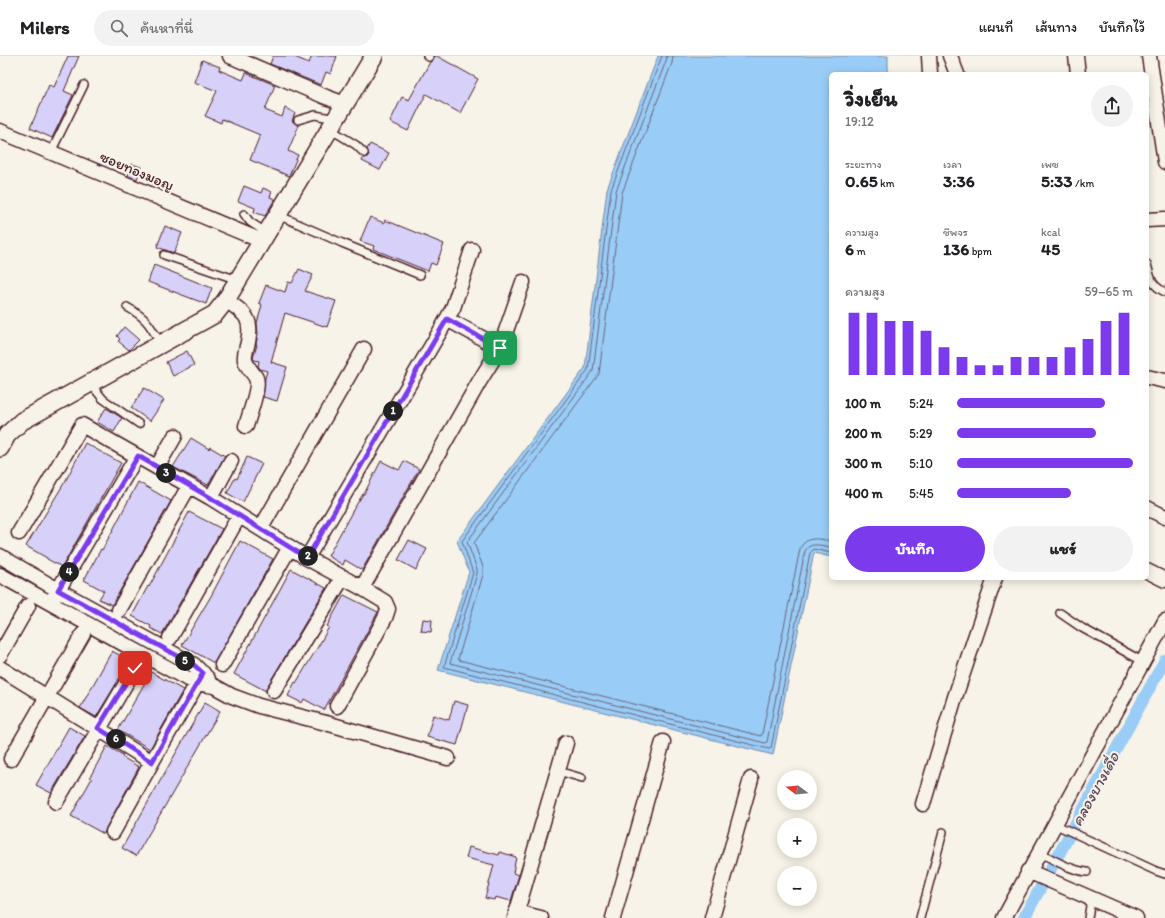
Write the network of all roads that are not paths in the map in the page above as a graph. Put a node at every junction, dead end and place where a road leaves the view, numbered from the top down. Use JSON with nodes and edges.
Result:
{"nodes":[{"id":1,"x":230,"y":56,"type":"edge"},
{"id":2,"x":374,"y":56,"type":"edge"},
{"id":3,"x":929,"y":56,"type":"edge"},
{"id":4,"x":950,"y":56,"type":"edge"},
{"id":5,"x":1076,"y":56,"type":"edge"},
{"id":6,"x":1148,"y":56,"type":"edge"},
{"id":7,"x":930,"y":72,"type":"edge"},
{"id":8,"x":956,"y":72,"type":"edge"},
{"id":9,"x":1078,"y":72,"type":"edge"},
{"id":10,"x":84,"y":85,"type":"dead end"},
{"id":11,"x":345,"y":104,"type":"junction"},
{"id":12,"x":298,"y":120,"type":"dead end"},
{"id":13,"x":333,"y":124,"type":"junction"},
{"id":14,"x":0,"y":131,"type":"edge"},
{"id":15,"x":52,"y":152,"type":"junction"},
{"id":16,"x":364,"y":153,"type":"dead end"},
{"id":17,"x":1165,"y":162,"type":"edge"},
{"id":18,"x":244,"y":214,"type":"dead end"},
{"id":19,"x":278,"y":215,"type":"junction"},
{"id":20,"x":1165,"y":219,"type":"edge"},
{"id":21,"x":1149,"y":220,"type":"edge"},
{"id":22,"x":264,"y":237,"type":"junction"},
{"id":23,"x":472,"y":250,"type":"dead end"},
{"id":24,"x":164,"y":255,"type":"dead end"},
{"id":25,"x":1149,"y":271,"type":"edge"},
{"id":26,"x":420,"y":275,"type":"dead end"},
{"id":27,"x":238,"y":280,"type":"junction"},
{"id":28,"x":522,"y":282,"type":"dead end"},
{"id":29,"x":1165,"y":292,"type":"edge"},
{"id":30,"x":226,"y":300,"type":"junction"},
{"id":31,"x":127,"y":307,"type":"dead end"},
{"id":32,"x":447,"y":319,"type":"junction"},
{"id":33,"x":161,"y":344,"type":"junction"},
{"id":34,"x":500,"y":348,"type":"junction"},
{"id":35,"x":364,"y":349,"type":"dead end"},
{"id":36,"x":1149,"y":377,"type":"edge"},
{"id":37,"x":1165,"y":381,"type":"edge"},
{"id":38,"x":90,"y":383,"type":"junction"},
{"id":39,"x":139,"y":424,"type":"dead end"},
{"id":40,"x":246,"y":426,"type":"dead end"},
{"id":41,"x":175,"y":436,"type":"dead end"},
{"id":42,"x":0,"y":448,"type":"edge"},
{"id":43,"x":138,"y":456,"type":"junction"},
{"id":44,"x":231,"y":461,"type":"dead end"},
{"id":45,"x":157,"y":467,"type":"junction"},
{"id":46,"x":188,"y":486,"type":"junction"},
{"id":47,"x":211,"y":498,"type":"junction"},
{"id":48,"x":1149,"y":509,"type":"edge"},
{"id":49,"x":239,"y":516,"type":"junction"},
{"id":50,"x":1165,"y":517,"type":"edge"},
{"id":51,"x":261,"y":528,"type":"junction"},
{"id":52,"x":19,"y":533,"type":"dead end"},
{"id":53,"x":290,"y":547,"type":"junction"},
{"id":54,"x":307,"y":558,"type":"junction"},
{"id":55,"x":2,"y":562,"type":"edge"},
{"id":56,"x":1149,"y":573,"type":"edge"},
{"id":57,"x":0,"y":575,"type":"edge"},
{"id":58,"x":343,"y":577,"type":"junction"},
{"id":59,"x":995,"y":580,"type":"edge"},
{"id":60,"x":1165,"y":580,"type":"edge"},
{"id":61,"x":362,"y":588,"type":"junction"},
{"id":62,"x":58,"y":590,"type":"junction"},
{"id":63,"x":50,"y":604,"type":"junction"},
{"id":64,"x":28,"y":606,"type":"dead end"},
{"id":65,"x":119,"y":610,"type":"dead end"},
{"id":66,"x":1060,"y":613,"type":"dead end"},
{"id":67,"x":1165,"y":621,"type":"edge"},
{"id":68,"x":130,"y":630,"type":"junction"},
{"id":69,"x":83,"y":634,"type":"dead end"},
{"id":70,"x":170,"y":638,"type":"dead end"},
{"id":71,"x":122,"y":643,"type":"junction"},
{"id":72,"x":0,"y":655,"type":"edge"},
{"id":73,"x":1142,"y":661,"type":"junction"},
{"id":74,"x":222,"y":665,"type":"dead end"},
{"id":75,"x":0,"y":668,"type":"edge"},
{"id":76,"x":135,"y":668,"type":"dead end"},
{"id":77,"x":200,"y":678,"type":"junction"},
{"id":78,"x":274,"y":691,"type":"dead end"},
{"id":79,"x":47,"y":697,"type":"junction"},
{"id":80,"x":337,"y":706,"type":"dead end"},
{"id":81,"x":98,"y":728,"type":"junction"},
{"id":82,"x":663,"y":742,"type":"dead end"},
{"id":83,"x":566,"y":743,"type":"dead end"},
{"id":84,"x":448,"y":758,"type":"dead end"},
{"id":85,"x":10,"y":759,"type":"dead end"},
{"id":86,"x":152,"y":762,"type":"junction"},
{"id":87,"x":558,"y":771,"type":"junction"},
{"id":88,"x":582,"y":778,"type":"dead end"},
{"id":89,"x":751,"y":778,"type":"dead end"},
{"id":90,"x":56,"y":802,"type":"dead end"},
{"id":91,"x":923,"y":804,"type":"dead end"},
{"id":92,"x":1060,"y":827,"type":"junction"},
{"id":93,"x":113,"y":832,"type":"dead end"},
{"id":94,"x":943,"y":832,"type":"dead end"},
{"id":95,"x":1044,"y":855,"type":"junction"},
{"id":96,"x":1087,"y":872,"type":"dead end"},
{"id":97,"x":1034,"y":874,"type":"junction"},
{"id":98,"x":1165,"y":874,"type":"edge"},
{"id":99,"x":1088,"y":897,"type":"junction"},
{"id":100,"x":516,"y":915,"type":"edge"},
{"id":101,"x":541,"y":918,"type":"edge"},
{"id":102,"x":613,"y":918,"type":"edge"},
{"id":103,"x":712,"y":918,"type":"edge"},
{"id":104,"x":920,"y":918,"type":"edge"},
{"id":105,"x":1004,"y":918,"type":"edge"},
{"id":106,"x":1088,"y":918,"type":"edge"},
{"id":107,"x":1136,"y":918,"type":"edge"}],
"edges":[{"from":1,"to":11,"type":"street"},
{"from":2,"to":11,"type":"street"},
{"from":3,"to":7,"type":"street"},
{"from":4,"to":8,"type":"street"},
{"from":5,"to":9,"type":"street"},
{"from":6,"to":17,"type":"street"},
{"from":10,"to":15,"type":"lane"},
{"from":11,"to":13,"type":"street"},
{"from":12,"to":13,"type":"lane"},
{"from":13,"to":16,"type":"lane"},
{"from":13,"to":19,"type":"street"},
{"from":14,"to":15,"type":"street","name":"ซอยทองมอญ"},
{"from":15,"to":22,"type":"street","name":"ซอยทองมอญ"},
{"from":18,"to":22,"type":"lane"},
{"from":19,"to":22,"type":"street"},
{"from":19,"to":26,"type":"lane"},
{"from":20,"to":21,"type":"street"},
{"from":22,"to":27,"type":"street"},
{"from":23,"to":32,"type":"street"},
{"from":24,"to":27,"type":"lane"},
{"from":25,"to":29,"type":"lane"},
{"from":27,"to":30,"type":"street"},
{"from":28,"to":34,"type":"street"},
{"from":30,"to":33,"type":"street"},
{"from":30,"to":40,"type":"street"},
{"from":31,"to":33,"type":"lane"},
{"from":32,"to":34,"type":"street"},
{"from":32,"to":54,"type":"street"},
{"from":33,"to":38,"type":"street"},
{"from":34,"to":61,"type":"street"},
{"from":35,"to":51,"type":"street"},
{"from":36,"to":37,"type":"street"},
{"from":38,"to":39,"type":"lane"},
{"from":38,"to":42,"type":"street"},
{"from":41,"to":45,"type":"street"},
{"from":43,"to":45,"type":"street"},
{"from":43,"to":52,"type":"street"},
{"from":43,"to":62,"type":"street"},
{"from":44,"to":47,"type":"street"},
{"from":45,"to":46,"type":"street"},
{"from":46,"to":47,"type":"street"},
{"from":46,"to":65,"type":"street"},
{"from":47,"to":49,"type":"street"},
{"from":48,"to":50,"type":"street"},
{"from":49,"to":51,"type":"street"},
{"from":49,"to":70,"type":"street"},
{"from":51,"to":53,"type":"street"},
{"from":53,"to":54,"type":"street"},
{"from":53,"to":74,"type":"street"},
{"from":54,"to":58,"type":"street"},
{"from":55,"to":62,"type":"street"},
{"from":56,"to":60,"type":"street"},
{"from":57,"to":63,"type":"street"},
{"from":58,"to":61,"type":"street"},
{"from":58,"to":78,"type":"street"},
{"from":59,"to":91,"type":"street"},
{"from":61,"to":80,"type":"street"},
{"from":62,"to":63,"type":"street"},
{"from":62,"to":68,"type":"street"},
{"from":63,"to":71,"type":"street"},
{"from":64,"to":72,"type":"street"},
{"from":66,"to":73,"type":"lane"},
{"from":67,"to":73,"type":"street"},
{"from":68,"to":71,"type":"street"},
{"from":68,"to":77,"type":"street"},
{"from":69,"to":79,"type":"street"},
{"from":71,"to":77,"type":"street"},
{"from":73,"to":92,"type":"street"},
{"from":75,"to":79,"type":"street"},
{"from":76,"to":81,"type":"street"},
{"from":77,"to":84,"type":"street"},
{"from":77,"to":86,"type":"street"},
{"from":79,"to":81,"type":"street"},
{"from":79,"to":85,"type":"street"},
{"from":81,"to":86,"type":"street"},
{"from":81,"to":90,"type":"street"},
{"from":82,"to":102,"type":"street"},
{"from":83,"to":87,"type":"street"},
{"from":86,"to":93,"type":"street"},
{"from":87,"to":88,"type":"lane"},
{"from":87,"to":100,"type":"street"},
{"from":89,"to":103,"type":"street"},
{"from":92,"to":95,"type":"street"},
{"from":92,"to":98,"type":"lane"},
{"from":94,"to":104,"type":"lane"},
{"from":95,"to":96,"type":"lane"},
{"from":95,"to":97,"type":"street"},
{"from":97,"to":99,"type":"street"},
{"from":97,"to":105,"type":"street"},
{"from":99,"to":106,"type":"lane"},
{"from":99,"to":107,"type":"street"},
{"from":100,"to":101,"type":"street"}]}
